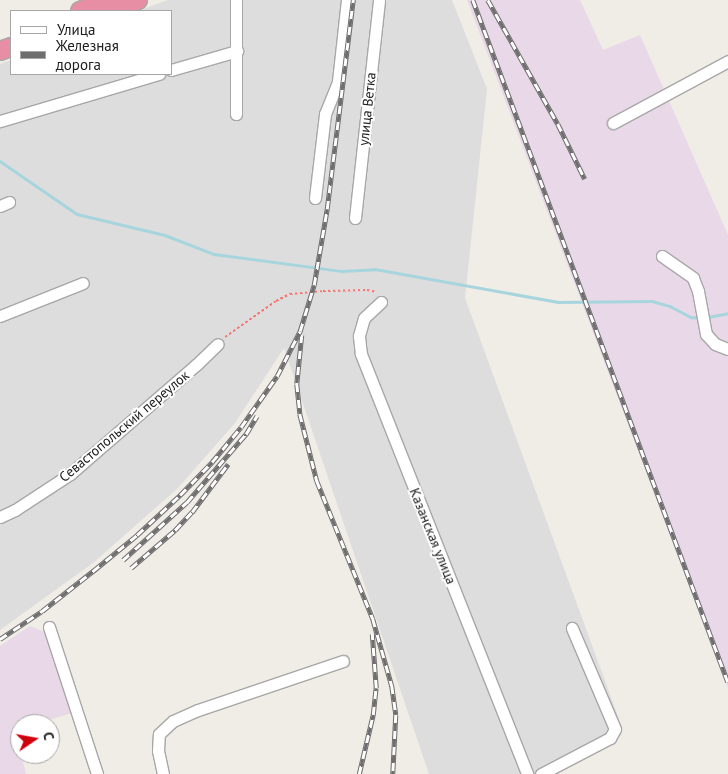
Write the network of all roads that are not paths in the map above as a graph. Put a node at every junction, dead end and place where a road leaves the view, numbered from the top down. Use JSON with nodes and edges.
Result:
{"nodes":[{"id":1,"x":111,"y":0,"type":"edge"},
{"id":2,"x":138,"y":0,"type":"edge"},
{"id":3,"x":236,"y":0,"type":"edge"},
{"id":4,"x":347,"y":0,"type":"edge"},
{"id":5,"x":379,"y":0,"type":"edge"},
{"id":6,"x":83,"y":10,"type":"edge"},
{"id":7,"x":111,"y":10,"type":"edge"},
{"id":8,"x":237,"y":51,"type":"junction"},
{"id":9,"x":728,"y":61,"type":"edge"},
{"id":10,"x":172,"y":70,"type":"edge"},
{"id":11,"x":157,"y":75,"type":"edge"},
{"id":12,"x":236,"y":114,"type":"dead end"},
{"id":13,"x":0,"y":121,"type":"edge"},
{"id":14,"x":613,"y":123,"type":"dead end"},
{"id":15,"x":315,"y":198,"type":"dead end"},
{"id":16,"x":355,"y":218,"type":"dead end"},
{"id":17,"x":662,"y":256,"type":"dead end"},
{"id":18,"x":83,"y":283,"type":"dead end"},
{"id":19,"x":381,"y":302,"type":"road end"},
{"id":20,"x":0,"y":316,"type":"edge"},
{"id":21,"x":218,"y":344,"type":"road end"},
{"id":22,"x":728,"y":349,"type":"edge"},
{"id":23,"x":0,"y":517,"type":"edge"},
{"id":24,"x":49,"y":627,"type":"dead end"},
{"id":25,"x":572,"y":628,"type":"dead end"},
{"id":26,"x":343,"y":661,"type":"dead end"},
{"id":27,"x":98,"y":774,"type":"edge"},
{"id":28,"x":162,"y":774,"type":"edge"},
{"id":29,"x":528,"y":774,"type":"edge"},
{"id":30,"x":541,"y":774,"type":"edge"}],
"edges":[{"from":1,"to":6,"type":"highway"},
{"from":2,"to":7,"type":"highway"},
{"from":3,"to":8,"type":"street"},
{"from":4,"to":15,"type":"street"},
{"from":5,"to":16,"type":"street","name":"улица Ветка"},
{"from":8,"to":10,"type":"street"},
{"from":8,"to":12,"type":"street"},
{"from":9,"to":14,"type":"street"},
{"from":11,"to":13,"type":"street"},
{"from":17,"to":22,"type":"street"},
{"from":18,"to":20,"type":"street"},
{"from":19,"to":29,"type":"street","name":"Казанская улица"},
{"from":21,"to":23,"type":"street","name":"Севастопольский переулок"},
{"from":24,"to":27,"type":"street"},
{"from":25,"to":30,"type":"street"},
{"from":26,"to":28,"type":"street"}]}
